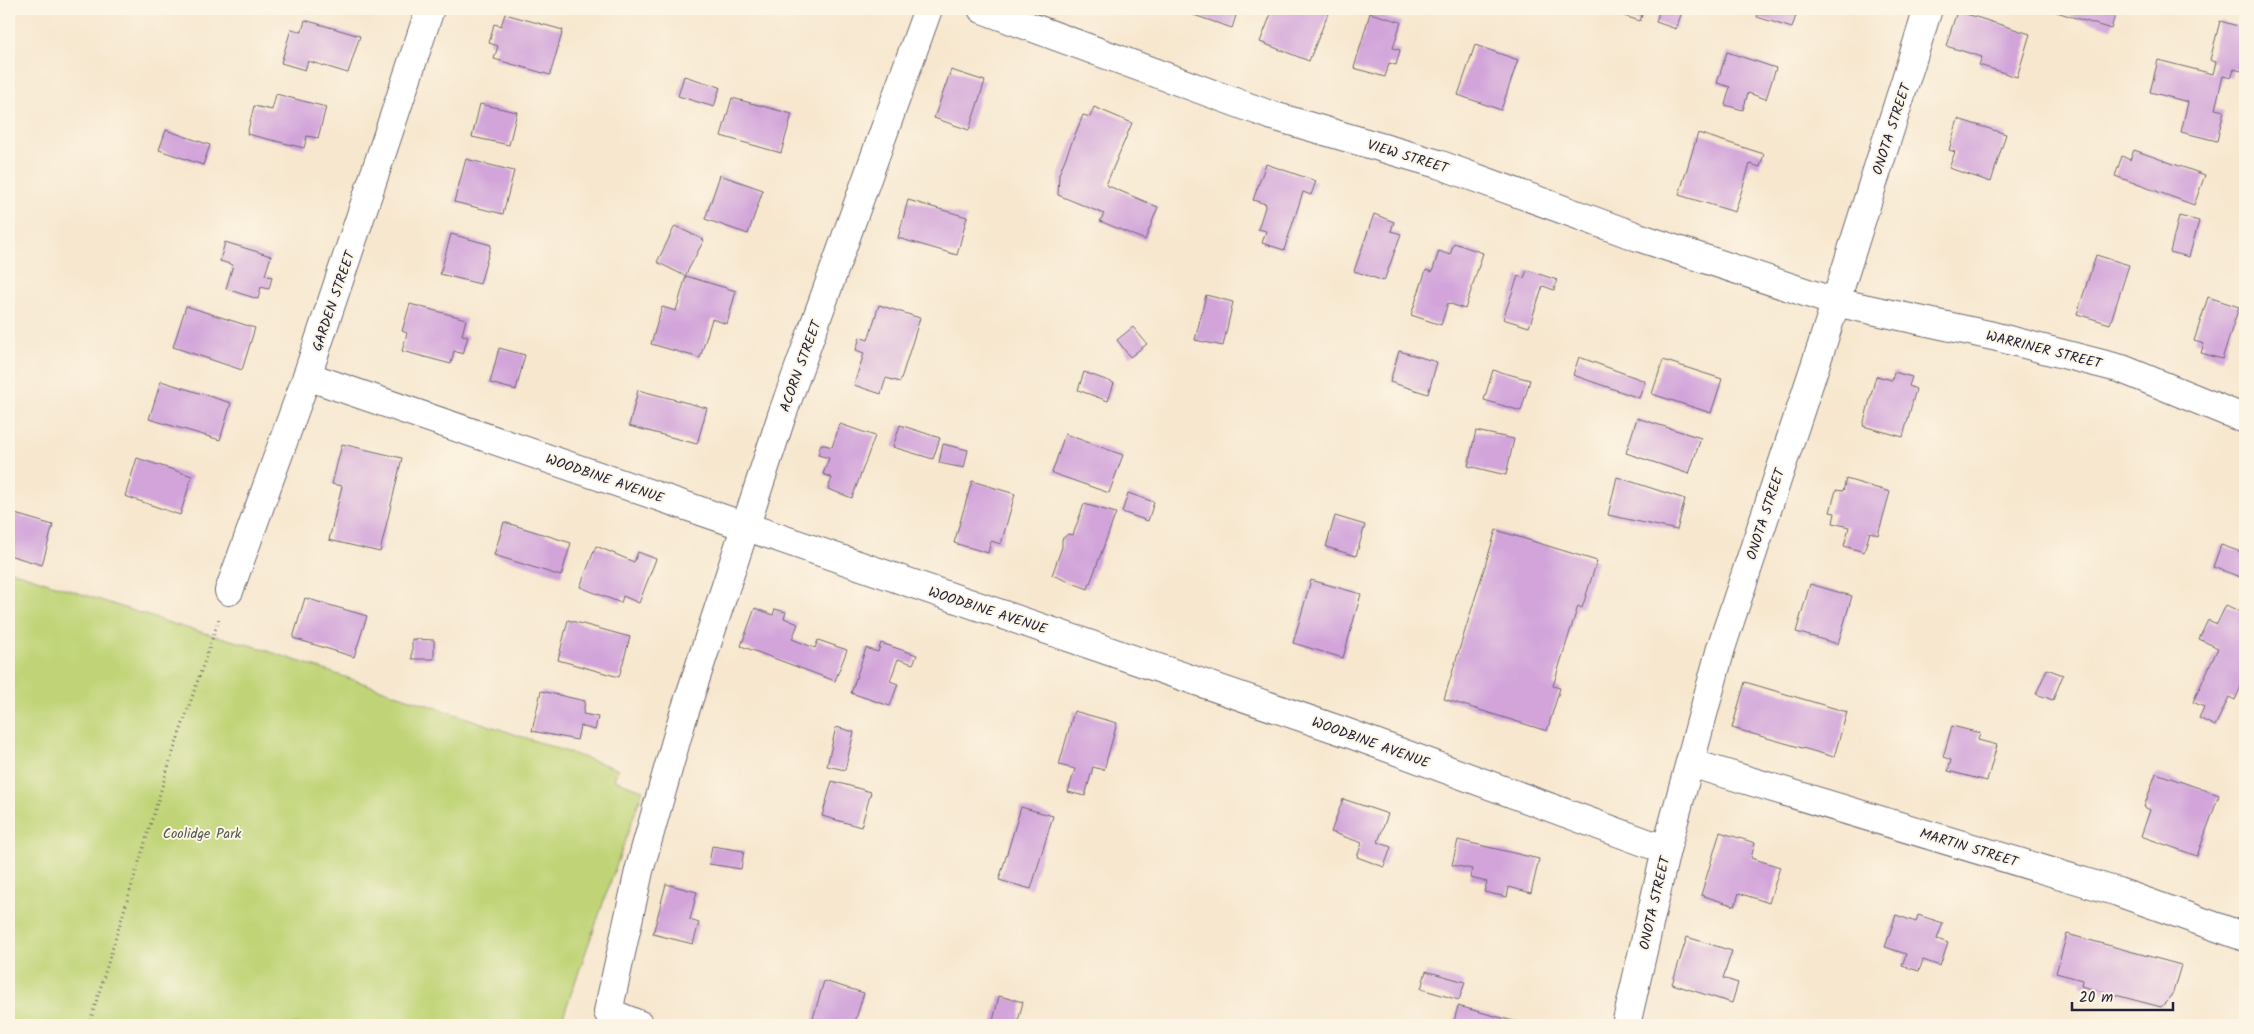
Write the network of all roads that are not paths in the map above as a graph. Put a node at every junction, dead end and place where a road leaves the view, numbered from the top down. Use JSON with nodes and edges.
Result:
{"nodes":[{"id":1,"x":430,"y":9,"type":"edge"},
{"id":2,"x":928,"y":9,"type":"edge"},
{"id":3,"x":982,"y":9,"type":"edge"},
{"id":4,"x":1928,"y":9,"type":"edge"},
{"id":5,"x":1835,"y":302,"type":"junction"},
{"id":6,"x":307,"y":376,"type":"junction"},
{"id":7,"x":2245,"y":419,"type":"edge"},
{"id":8,"x":747,"y":526,"type":"junction"},
{"id":9,"x":229,"y":592,"type":"road end"},
{"id":10,"x":1690,"y":763,"type":"junction"},
{"id":11,"x":1666,"y":850,"type":"junction"},
{"id":12,"x":2245,"y":938,"type":"edge"},
{"id":13,"x":640,"y":1025,"type":"edge"},
{"id":14,"x":1626,"y":1025,"type":"edge"}],
"edges":[{"from":1,"to":6,"type":"street","name":"GARDEN STREET"},
{"from":2,"to":8,"type":"street","name":"ACORN STREET"},
{"from":3,"to":5,"type":"street","name":"VIEW STREET"},
{"from":4,"to":5,"type":"street","name":"ONOTA STREET"},
{"from":5,"to":7,"type":"street","name":"WARRINER STREET"},
{"from":5,"to":10,"type":"street","name":"ONOTA STREET"},
{"from":6,"to":8,"type":"street","name":"WOODBINE AVENUE"},
{"from":6,"to":9,"type":"street","name":"GARDEN STREET"},
{"from":8,"to":11,"type":"street","name":"WOODBINE AVENUE"},
{"from":8,"to":13,"type":"street","name":"ACORN STREET"},
{"from":10,"to":11,"type":"street","name":"ONOTA STREET"},
{"from":10,"to":12,"type":"street","name":"MARTIN STREET"},
{"from":11,"to":14,"type":"street","name":"ONOTA STREET"}]}
